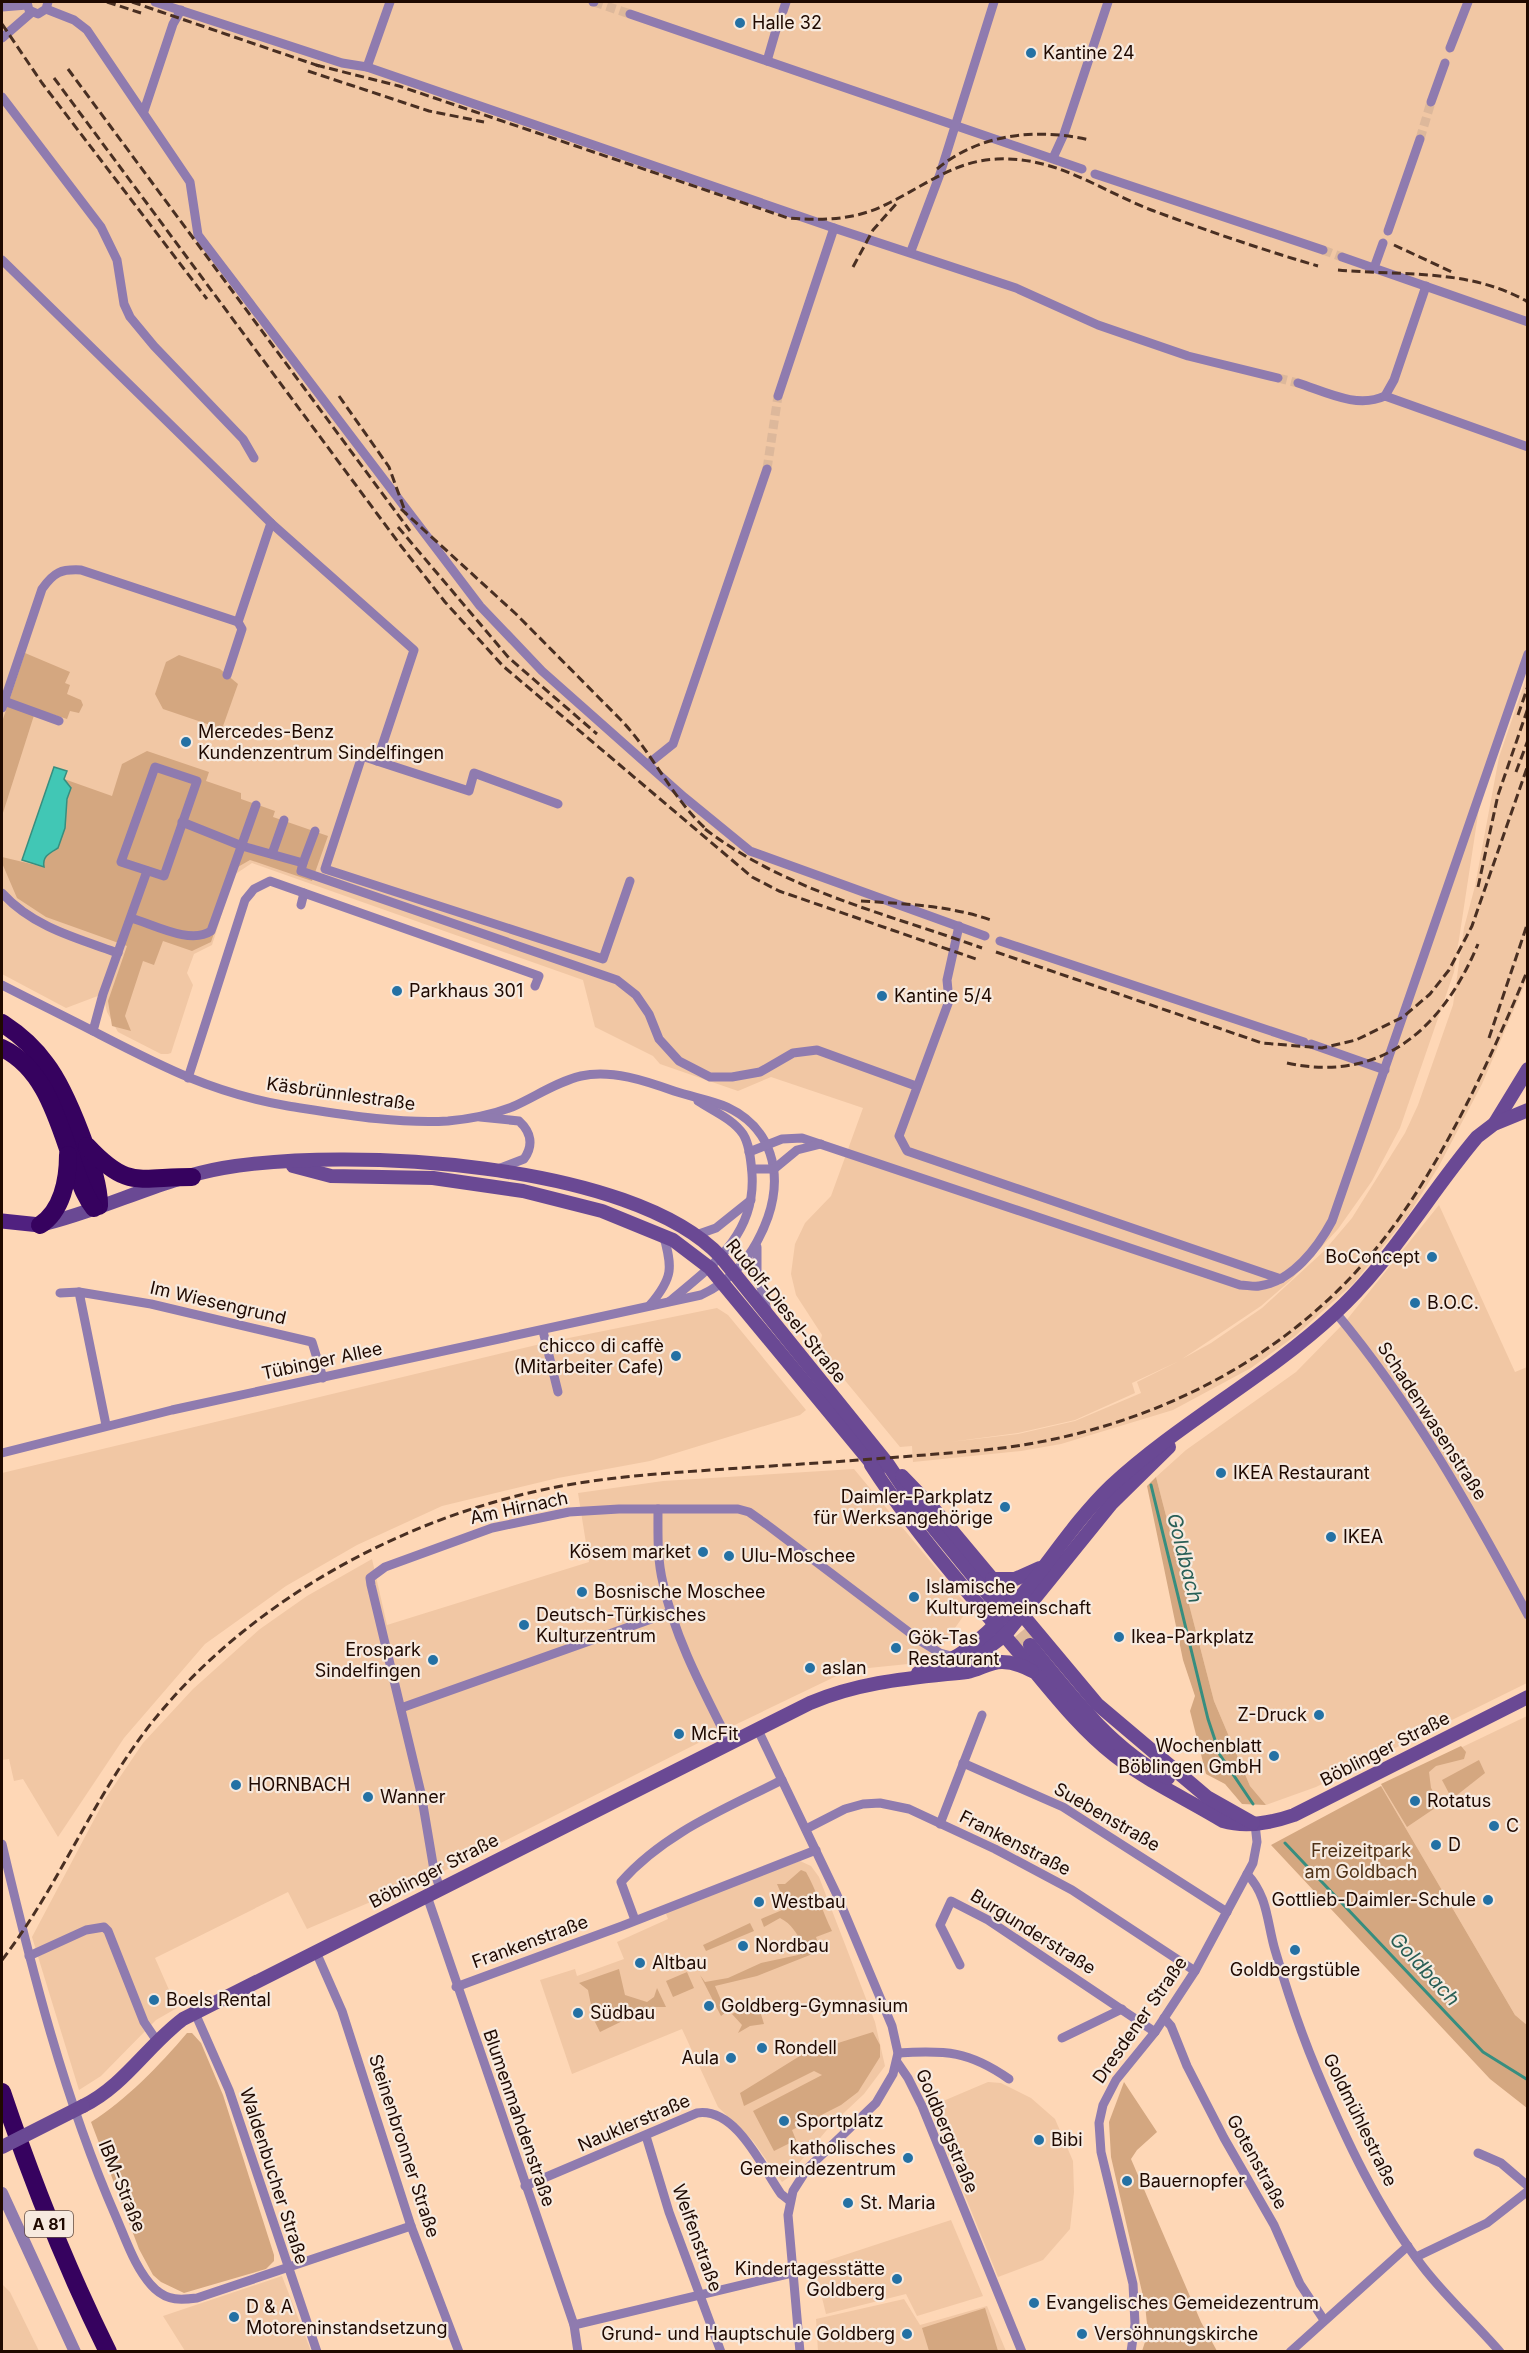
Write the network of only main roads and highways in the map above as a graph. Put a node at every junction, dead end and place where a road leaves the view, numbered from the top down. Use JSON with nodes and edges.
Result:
{"nodes":[{"id":1,"x":2,"y":1023,"type":"edge"},
{"id":2,"x":2,"y":1048,"type":"edge"},
{"id":3,"x":1527,"y":1069,"type":"edge"},
{"id":4,"x":1527,"y":1110,"type":"edge"},
{"id":5,"x":1494,"y":1124,"type":"junction"},
{"id":6,"x":75,"y":1146,"type":"junction"},
{"id":7,"x":271,"y":1163,"type":"junction"},
{"id":8,"x":192,"y":1177,"type":"junction"},
{"id":9,"x":97,"y":1207,"type":"junction"},
{"id":10,"x":2,"y":1221,"type":"edge"},
{"id":11,"x":40,"y":1225,"type":"junction"},
{"id":12,"x":1188,"y":1425,"type":"junction"},
{"id":13,"x":887,"y":1463,"type":"junction"},
{"id":14,"x":871,"y":1465,"type":"junction"},
{"id":15,"x":915,"y":1505,"type":"junction"},
{"id":16,"x":1047,"y":1564,"type":"junction"},
{"id":17,"x":992,"y":1579,"type":"junction"},
{"id":18,"x":996,"y":1604,"type":"tunnel mouth"},
{"id":19,"x":1019,"y":1610,"type":"junction"},
{"id":20,"x":1000,"y":1630,"type":"junction"},
{"id":21,"x":1032,"y":1647,"type":"junction"},
{"id":22,"x":1032,"y":1671,"type":"junction"},
{"id":23,"x":954,"y":1672,"type":"junction"},
{"id":24,"x":911,"y":1676,"type":"junction"},
{"id":25,"x":1527,"y":1697,"type":"edge"},
{"id":26,"x":1155,"y":1771,"type":"junction"},
{"id":27,"x":1165,"y":1786,"type":"junction"},
{"id":28,"x":1207,"y":1797,"type":"junction"},
{"id":29,"x":1256,"y":1824,"type":"junction"},
{"id":30,"x":2,"y":2092,"type":"edge"},
{"id":31,"x":2,"y":2124,"type":"edge"},
{"id":32,"x":2,"y":2147,"type":"edge"},
{"id":33,"x":98,"y":2352,"type":"edge"},
{"id":34,"x":108,"y":2352,"type":"edge"}],
"edges":[{"from":1,"to":6,"type":"highway"},
{"from":2,"to":6,"type":"highway"},
{"from":3,"to":5,"type":"main road"},
{"from":4,"to":5,"type":"main road"},
{"from":5,"to":12,"type":"main road"},
{"from":6,"to":8,"type":"highway"},
{"from":6,"to":9,"type":"highway"},
{"from":6,"to":11,"type":"highway"},
{"from":7,"to":8,"type":"main road","name":"Rudolf-Diesel-Straße"},
{"from":7,"to":13,"type":"main road","name":"Rudolf-Diesel-Straße"},
{"from":7,"to":14,"type":"main road","name":"Rudolf-Diesel-Straße"},
{"from":8,"to":9,"type":"main road","name":"Rudolf-Diesel-Straße"},
{"from":9,"to":11,"type":"main road","name":"Rudolf-Diesel-Straße"},
{"from":10,"to":11,"type":"main road"},
{"from":12,"to":16,"type":"main road"},
{"from":12,"to":19,"type":"main road"},
{"from":13,"to":15,"type":"main road","name":"Rudolf-Diesel-Straße"},
{"from":13,"to":17,"type":"main road","name":"Rudolf-Diesel-Straße"},
{"from":14,"to":15,"type":"main road","name":"Rudolf-Diesel-Straße"},
{"from":14,"to":20,"type":"main road"},
{"from":15,"to":18,"type":"main road","name":"Rudolf-Diesel-Straße"},
{"from":16,"to":17,"type":"main road"},
{"from":16,"to":19,"type":"main road"},
{"from":17,"to":19,"type":"main road","name":"Rudolf-Diesel-Straße"},
{"from":19,"to":20,"type":"main road","name":"Böblinger Straße"},
{"from":19,"to":21,"type":"main road","name":"Böblinger Straße"},
{"from":20,"to":21,"type":"main road","name":"Böblinger Straße"},
{"from":20,"to":23,"type":"main road","name":"Böblinger Straße"},
{"from":20,"to":24,"type":"main road","name":"Böblinger Straße"},
{"from":21,"to":22,"type":"main road","name":"Böblinger Straße"},
{"from":21,"to":26,"type":"main road","name":"Böblinger Straße"},
{"from":21,"to":28,"type":"main road","name":"Böblinger Straße"},
{"from":22,"to":23,"type":"main road","name":"Böblinger Straße"},
{"from":22,"to":27,"type":"main road","name":"Böblinger Straße"},
{"from":23,"to":24,"type":"main road","name":"Böblinger Straße"},
{"from":24,"to":32,"type":"main road","name":"Böblinger Straße","bridge":true},
{"from":25,"to":29,"type":"main road","name":"Böblinger Straße"},
{"from":26,"to":27,"type":"main road","name":"Böblinger Straße"},
{"from":26,"to":28,"type":"main road","name":"Böblinger Straße"},
{"from":27,"to":29,"type":"main road","name":"Böblinger Straße"},
{"from":28,"to":29,"type":"main road","name":"Böblinger Straße"},
{"from":30,"to":34,"type":"highway","number":"A 81"},
{"from":31,"to":33,"type":"highway","number":"A 81"}]}
